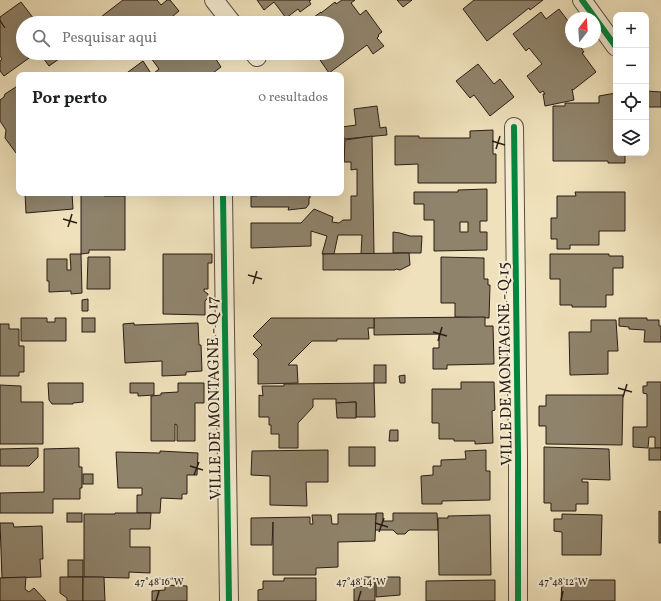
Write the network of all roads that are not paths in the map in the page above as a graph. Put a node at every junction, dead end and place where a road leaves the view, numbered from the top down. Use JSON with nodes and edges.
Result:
{"nodes":[{"id":1,"x":214,"y":0,"type":"edge"},
{"id":2,"x":582,"y":0,"type":"edge"},
{"id":3,"x":227,"y":16,"type":"edge"},
{"id":4,"x":613,"y":43,"type":"edge"},
{"id":5,"x":514,"y":127,"type":"dead end"},
{"id":6,"x":223,"y":196,"type":"edge"},
{"id":7,"x":228,"y":601,"type":"edge"},
{"id":8,"x":518,"y":601,"type":"edge"}],
"edges":[{"from":1,"to":3,"type":"street"},
{"from":2,"to":4,"type":"street"},
{"from":5,"to":8,"type":"street","name":"VILLE DE MONTAGNE - Q 15"},
{"from":6,"to":7,"type":"street","name":"VILLE DE MONTAGNE - Q 17"}]}
